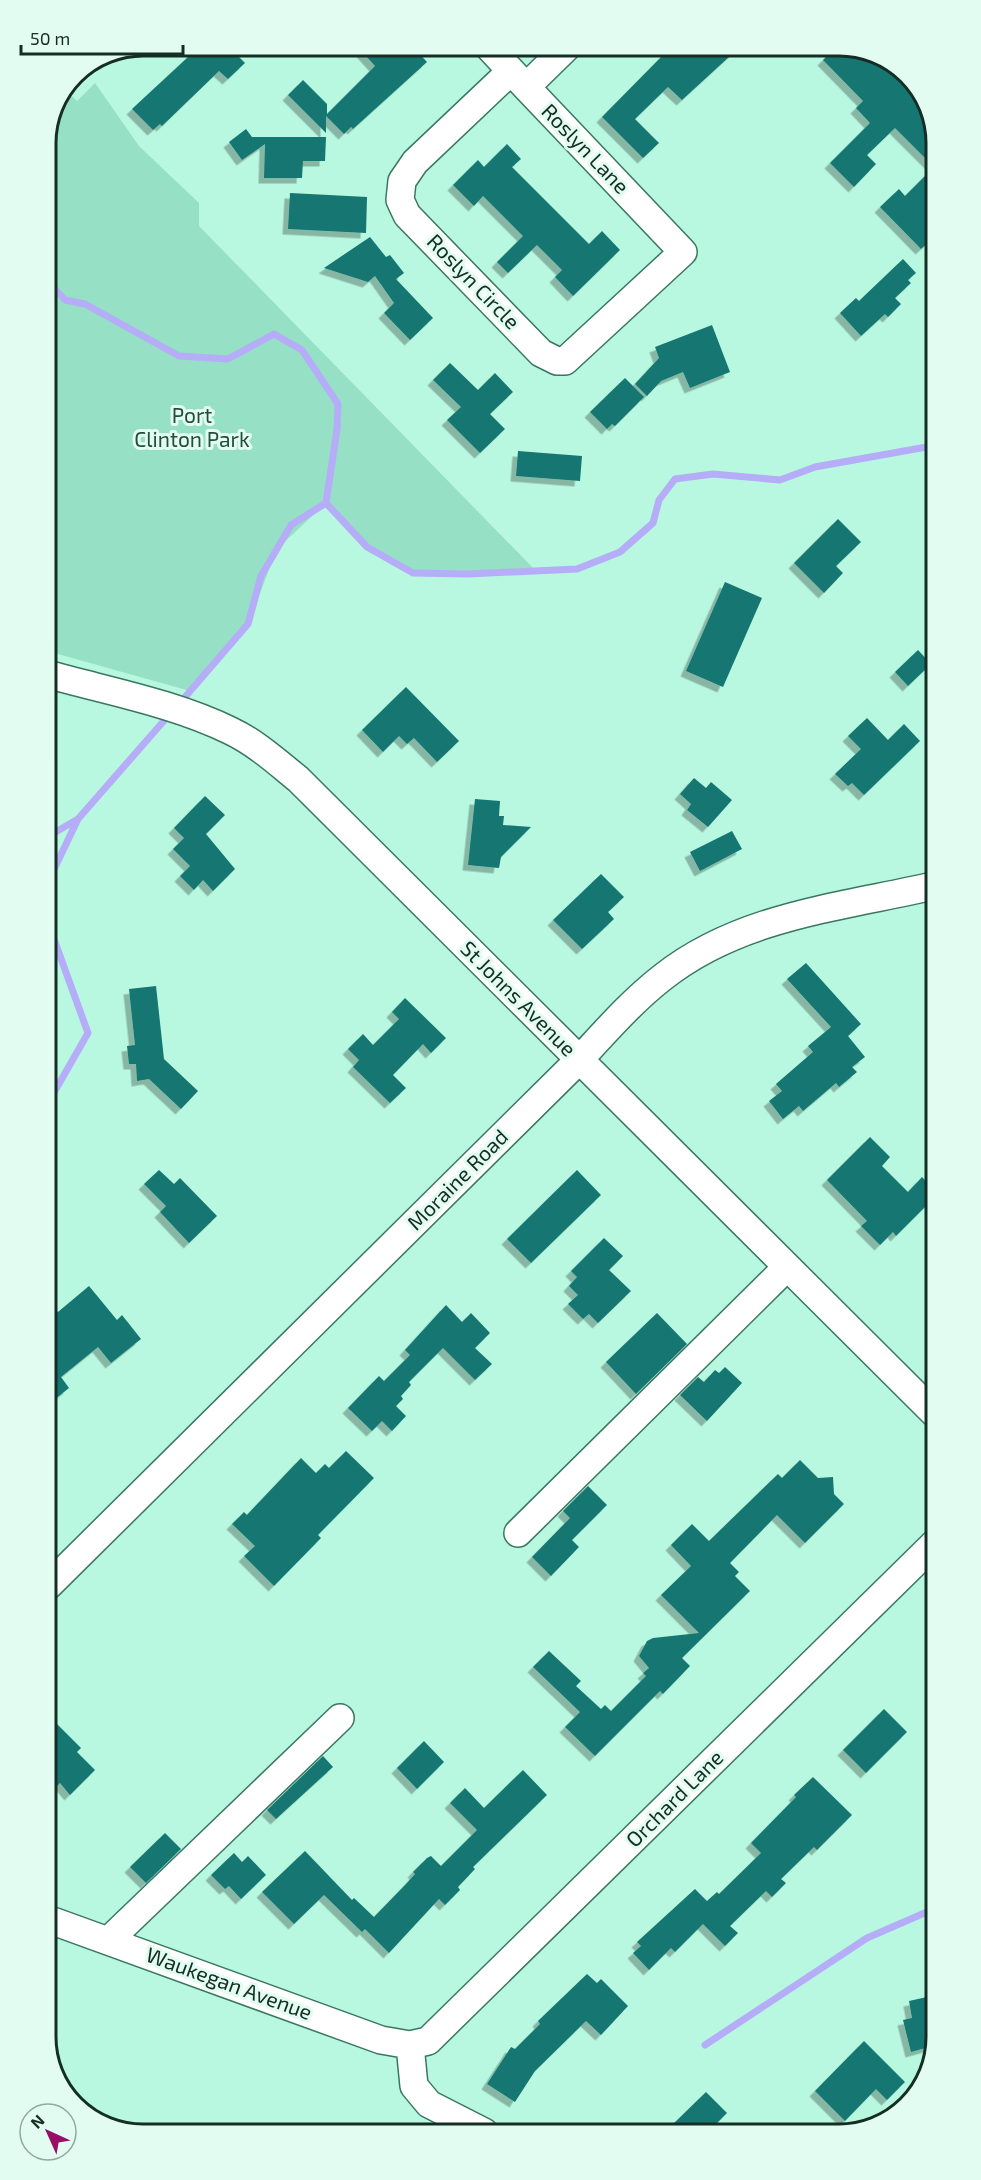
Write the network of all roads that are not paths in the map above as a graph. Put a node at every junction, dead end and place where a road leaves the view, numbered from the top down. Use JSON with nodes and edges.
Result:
{"nodes":[{"id":1,"x":497,"y":56,"type":"edge"},
{"id":2,"x":552,"y":56,"type":"edge"},
{"id":3,"x":519,"y":79,"type":"junction"},
{"id":4,"x":683,"y":252,"type":"joint"},
{"id":5,"x":56,"y":677,"type":"edge"},
{"id":6,"x":926,"y":888,"type":"edge"},
{"id":7,"x":579,"y":1060,"type":"junction"},
{"id":8,"x":787,"y":1267,"type":"junction"},
{"id":9,"x":926,"y":1405,"type":"edge"},
{"id":10,"x":518,"y":1533,"type":"dead end"},
{"id":11,"x":926,"y":1552,"type":"edge"},
{"id":12,"x":56,"y":1578,"type":"edge"},
{"id":13,"x":340,"y":1718,"type":"dead end"},
{"id":14,"x":56,"y":1922,"type":"edge"},
{"id":15,"x":109,"y":1940,"type":"junction"},
{"id":16,"x":410,"y":2045,"type":"junction"},
{"id":17,"x":468,"y":2124,"type":"edge"}],
"edges":[{"from":1,"to":3,"type":"street","name":"Roslyn Lane"},
{"from":2,"to":3,"type":"street"},
{"from":3,"to":4,"type":"street","name":"Roslyn Lane"},
{"from":3,"to":4,"type":"street","name":"Roslyn Circle"},
{"from":5,"to":7,"type":"street","name":"St Johns Avenue"},
{"from":6,"to":7,"type":"street","name":"Moraine Road"},
{"from":7,"to":8,"type":"street","name":"St Johns Avenue"},
{"from":7,"to":12,"type":"street","name":"Moraine Road"},
{"from":8,"to":9,"type":"street","name":"St Johns Avenue"},
{"from":8,"to":10,"type":"street"},
{"from":11,"to":16,"type":"street","name":"Orchard Lane"},
{"from":13,"to":15,"type":"street"},
{"from":14,"to":15,"type":"street","name":"Waukegan Avenue"},
{"from":15,"to":16,"type":"street","name":"Waukegan Avenue"},
{"from":16,"to":17,"type":"street"}]}
